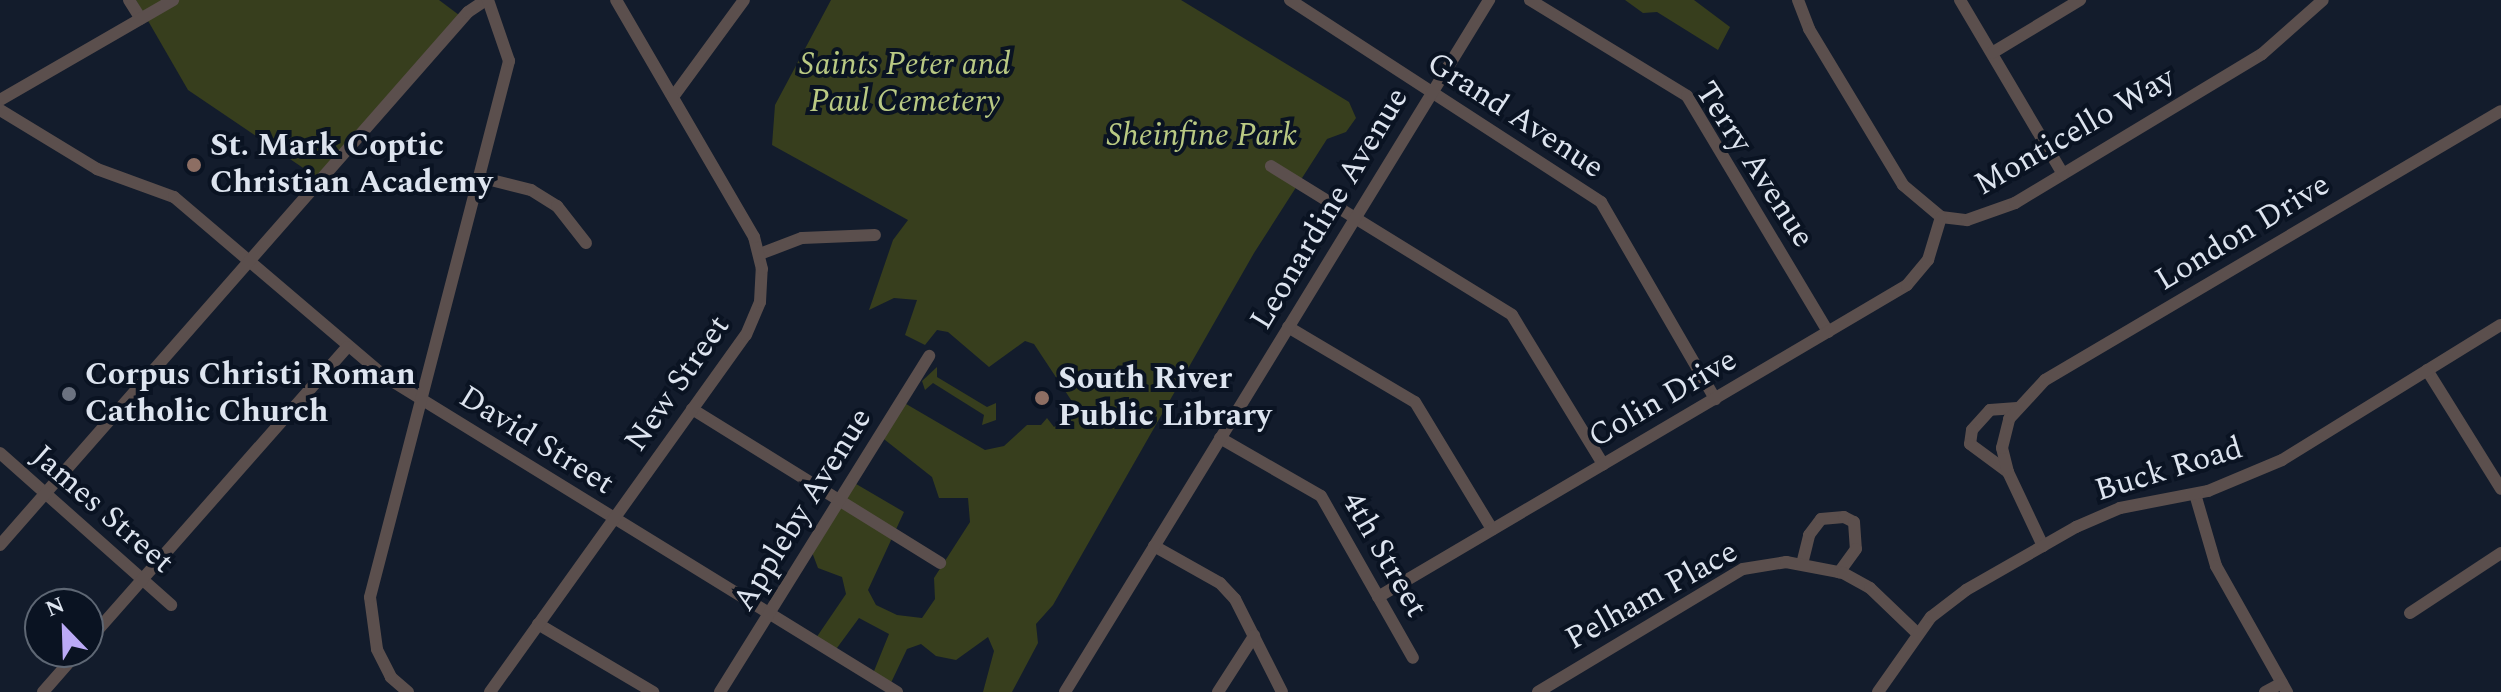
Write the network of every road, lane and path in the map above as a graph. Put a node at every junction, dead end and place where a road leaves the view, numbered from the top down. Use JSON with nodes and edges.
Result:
{"nodes":[{"id":1,"x":129,"y":0,"type":"edge"},
{"id":2,"x":173,"y":0,"type":"edge"},
{"id":3,"x":487,"y":0,"type":"edge"},
{"id":4,"x":616,"y":0,"type":"edge"},
{"id":5,"x":744,"y":0,"type":"edge"},
{"id":6,"x":1290,"y":0,"type":"edge"},
{"id":7,"x":1489,"y":0,"type":"edge"},
{"id":8,"x":1530,"y":0,"type":"edge"},
{"id":9,"x":1798,"y":0,"type":"edge"},
{"id":10,"x":1960,"y":0,"type":"edge"},
{"id":11,"x":2080,"y":0,"type":"edge"},
{"id":12,"x":2323,"y":0,"type":"edge"},
{"id":13,"x":141,"y":19,"type":"junction"},
{"id":14,"x":1992,"y":53,"type":"junction"},
{"id":15,"x":1431,"y":94,"type":"junction"},
{"id":16,"x":673,"y":97,"type":"junction"},
{"id":17,"x":0,"y":100,"type":"edge"},
{"id":18,"x":0,"y":110,"type":"edge"},
{"id":19,"x":2501,"y":111,"type":"edge"},
{"id":20,"x":1271,"y":166,"type":"dead end"},
{"id":21,"x":2063,"y":174,"type":"junction"},
{"id":22,"x":479,"y":177,"type":"junction"},
{"id":23,"x":1941,"y":217,"type":"junction"},
{"id":24,"x":1355,"y":218,"type":"junction"},
{"id":25,"x":875,"y":235,"type":"dead end"},
{"id":26,"x":586,"y":243,"type":"dead end"},
{"id":27,"x":760,"y":254,"type":"junction"},
{"id":28,"x":249,"y":261,"type":"junction"},
{"id":29,"x":2501,"y":325,"type":"edge"},
{"id":30,"x":1288,"y":327,"type":"junction"},
{"id":31,"x":1828,"y":332,"type":"junction"},
{"id":32,"x":347,"y":347,"type":"junction"},
{"id":33,"x":929,"y":356,"type":"dead end"},
{"id":34,"x":2427,"y":370,"type":"junction"},
{"id":35,"x":419,"y":398,"type":"junction"},
{"id":36,"x":1715,"y":399,"type":"junction"},
{"id":37,"x":2017,"y":408,"type":"junction"},
{"id":38,"x":692,"y":409,"type":"junction"},
{"id":39,"x":1220,"y":438,"type":"junction"},
{"id":40,"x":0,"y":453,"type":"edge"},
{"id":41,"x":1603,"y":464,"type":"junction"},
{"id":42,"x":2008,"y":472,"type":"junction"},
{"id":43,"x":2501,"y":489,"type":"edge"},
{"id":44,"x":2195,"y":494,"type":"junction"},
{"id":45,"x":44,"y":495,"type":"junction"},
{"id":46,"x":839,"y":500,"type":"junction"},
{"id":47,"x":614,"y":520,"type":"junction"},
{"id":48,"x":1492,"y":529,"type":"junction"},
{"id":49,"x":0,"y":545,"type":"edge"},
{"id":50,"x":1154,"y":546,"type":"junction"},
{"id":51,"x":2043,"y":546,"type":"junction"},
{"id":52,"x":2501,"y":553,"type":"edge"},
{"id":53,"x":940,"y":563,"type":"dead end"},
{"id":54,"x":1802,"y":564,"type":"junction"},
{"id":55,"x":1839,"y":572,"type":"junction"},
{"id":56,"x":142,"y":579,"type":"junction"},
{"id":57,"x":1378,"y":597,"type":"junction"},
{"id":58,"x":171,"y":605,"type":"dead end"},
{"id":59,"x":2410,"y":613,"type":"dead end"},
{"id":60,"x":769,"y":614,"type":"junction"},
{"id":61,"x":104,"y":623,"type":"edge"},
{"id":62,"x":538,"y":624,"type":"junction"},
{"id":63,"x":1918,"y":634,"type":"junction"},
{"id":64,"x":1254,"y":636,"type":"junction"},
{"id":65,"x":1413,"y":658,"type":"dead end"},
{"id":66,"x":64,"y":668,"type":"edge"},
{"id":67,"x":2284,"y":688,"type":"edge"},
{"id":68,"x":43,"y":692,"type":"edge"},
{"id":69,"x":408,"y":692,"type":"edge"},
{"id":70,"x":490,"y":692,"type":"edge"},
{"id":71,"x":653,"y":692,"type":"edge"},
{"id":72,"x":720,"y":692,"type":"edge"},
{"id":73,"x":897,"y":692,"type":"edge"},
{"id":74,"x":1065,"y":692,"type":"edge"},
{"id":75,"x":1218,"y":692,"type":"edge"},
{"id":76,"x":1282,"y":692,"type":"edge"},
{"id":77,"x":1538,"y":692,"type":"edge"},
{"id":78,"x":1878,"y":692,"type":"edge"},
{"id":79,"x":2265,"y":692,"type":"edge"}],
"edges":[{"from":1,"to":13,"type":"street"},
{"from":2,"to":13,"type":"street"},
{"from":3,"to":22,"type":"street"},
{"from":3,"to":28,"type":"street"},
{"from":4,"to":16,"type":"street","name":"New Street"},
{"from":5,"to":16,"type":"street"},
{"from":6,"to":15,"type":"street","name":"Grand Avenue"},
{"from":7,"to":15,"type":"street","name":"Leonardine Avenue"},
{"from":8,"to":31,"type":"street","name":"Terry Avenue"},
{"from":9,"to":23,"type":"street","name":"Monticello Way"},
{"from":10,"to":14,"type":"street"},
{"from":11,"to":14,"type":"street"},
{"from":12,"to":21,"type":"street","name":"Monticello Way"},
{"from":13,"to":17,"type":"street"},
{"from":14,"to":21,"type":"street"},
{"from":15,"to":24,"type":"street","name":"Leonardine Avenue"},
{"from":15,"to":36,"type":"street","name":"Grand Avenue"},
{"from":16,"to":27,"type":"street","name":"New Street"},
{"from":18,"to":28,"type":"street","name":"David Street"},
{"from":19,"to":37,"type":"street","name":"London Drive"},
{"from":20,"to":24,"type":"street"},
{"from":21,"to":23,"type":"street","name":"Monticello Way"},
{"from":22,"to":26,"type":"street"},
{"from":22,"to":35,"type":"street"},
{"from":23,"to":31,"type":"street","name":"Colin Drive"},
{"from":24,"to":30,"type":"street","name":"Leonardine Avenue"},
{"from":24,"to":41,"type":"street"},
{"from":25,"to":27,"type":"street"},
{"from":27,"to":38,"type":"street","name":"New Street"},
{"from":28,"to":32,"type":"street","name":"David Street"},
{"from":28,"to":45,"type":"street"},
{"from":29,"to":34,"type":"street","name":"Buck Road"},
{"from":30,"to":39,"type":"street","name":"Leonardine Avenue"},
{"from":30,"to":48,"type":"street"},
{"from":31,"to":36,"type":"street","name":"Colin Drive"},
{"from":32,"to":35,"type":"street","name":"David Street"},
{"from":32,"to":56,"type":"street"},
{"from":33,"to":46,"type":"street","name":"Appleby Avenue"},
{"from":34,"to":43,"type":"street"},
{"from":34,"to":44,"type":"street","name":"Buck Road"},
{"from":35,"to":47,"type":"street","name":"David Street"},
{"from":35,"to":69,"type":"street"},
{"from":36,"to":41,"type":"street","name":"Colin Drive"},
{"from":37,"to":42,"type":"street","name":"London Drive"},
{"from":37,"to":42,"type":"street","name":"London Drive"},
{"from":38,"to":46,"type":"street"},
{"from":38,"to":47,"type":"street","name":"New Street"},
{"from":39,"to":50,"type":"street","name":"Leonardine Avenue"},
{"from":39,"to":57,"type":"street","name":"4th Street"},
{"from":40,"to":45,"type":"street","name":"James Street"},
{"from":41,"to":48,"type":"street","name":"Colin Drive"},
{"from":42,"to":51,"type":"street","name":"London Drive"},
{"from":44,"to":51,"type":"street","name":"Buck Road"},
{"from":44,"to":67,"type":"street"},
{"from":45,"to":49,"type":"street"},
{"from":45,"to":56,"type":"street","name":"James Street"},
{"from":46,"to":53,"type":"street"},
{"from":46,"to":60,"type":"street","name":"Appleby Avenue"},
{"from":47,"to":60,"type":"street","name":"David Street"},
{"from":47,"to":62,"type":"street","name":"New Street"},
{"from":48,"to":57,"type":"street","name":"Colin Drive"},
{"from":50,"to":64,"type":"street"},
{"from":50,"to":74,"type":"street","name":"Leonardine Avenue"},
{"from":51,"to":63,"type":"street","name":"Buck Road"},
{"from":52,"to":59,"type":"street"},
{"from":54,"to":55,"type":"street","name":"Pelham Place"},
{"from":54,"to":55,"type":"street"},
{"from":54,"to":77,"type":"street","name":"Pelham Place"},
{"from":55,"to":63,"type":"street","name":"Pelham Place"},
{"from":56,"to":58,"type":"street","name":"James Street"},
{"from":56,"to":61,"type":"street"},
{"from":57,"to":65,"type":"street","name":"4th Street"},
{"from":60,"to":72,"type":"street","name":"Appleby Avenue"},
{"from":60,"to":73,"type":"street","name":"David Street"},
{"from":62,"to":70,"type":"street","name":"New Street"},
{"from":62,"to":71,"type":"street"},
{"from":63,"to":78,"type":"street","name":"Buck Road"},
{"from":64,"to":75,"type":"street"},
{"from":64,"to":76,"type":"street"},
{"from":66,"to":68,"type":"street"},
{"from":67,"to":79,"type":"street"}]}
